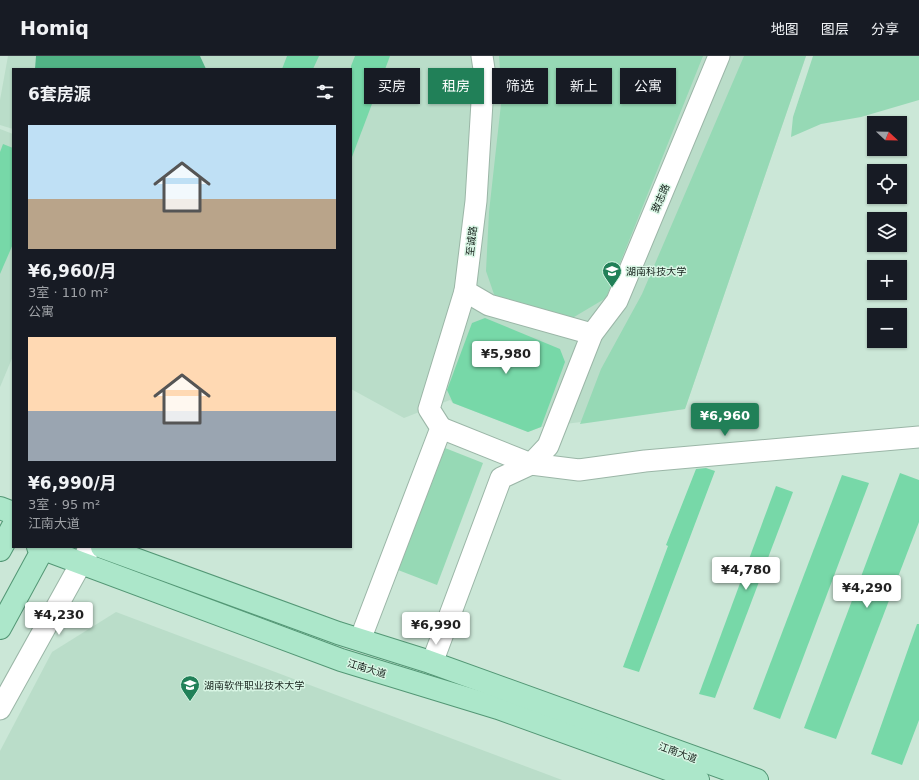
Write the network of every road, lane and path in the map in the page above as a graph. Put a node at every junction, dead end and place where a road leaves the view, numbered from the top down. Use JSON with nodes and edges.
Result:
{"nodes":[{"id":1,"x":482,"y":56,"type":"edge"},
{"id":2,"x":719,"y":56,"type":"edge"},
{"id":3,"x":464,"y":291,"type":"junction"},
{"id":4,"x":592,"y":334,"type":"junction"},
{"id":5,"x":441,"y":428,"type":"junction"},
{"id":6,"x":919,"y":438,"type":"edge"},
{"id":7,"x":531,"y":464,"type":"junction"},
{"id":8,"x":0,"y":508,"type":"edge"},
{"id":9,"x":12,"y":513,"type":"edge"},
{"id":10,"x":42,"y":548,"type":"edge"},
{"id":11,"x":105,"y":548,"type":"edge"},
{"id":12,"x":85,"y":555,"type":"edge"},
{"id":13,"x":0,"y":628,"type":"edge"},
{"id":14,"x":360,"y":640,"type":"junction"},
{"id":15,"x":432,"y":663,"type":"junction"},
{"id":16,"x":0,"y":709,"type":"edge"},
{"id":17,"x":698,"y":780,"type":"edge"},
{"id":18,"x":757,"y":780,"type":"edge"}],
"edges":[{"from":1,"to":3,"type":"street","name":"至诚路"},
{"from":2,"to":4,"type":"street","name":"致志路"},
{"from":3,"to":4,"type":"street"},
{"from":3,"to":5,"type":"street","name":"至诚路"},
{"from":4,"to":7,"type":"street","name":"致志路"},
{"from":5,"to":7,"type":"street"},
{"from":5,"to":14,"type":"street"},
{"from":6,"to":7,"type":"street"},
{"from":7,"to":15,"type":"street"},
{"from":8,"to":9,"type":"main road"},
{"from":10,"to":12,"type":"main road","name":"江南大道"},
{"from":10,"to":13,"type":"main road"},
{"from":11,"to":14,"type":"main road","name":"江南大道"},
{"from":12,"to":16,"type":"street"},
{"from":12,"to":17,"type":"main road","name":"江南大道"},
{"from":14,"to":15,"type":"main road","name":"江南大道"},
{"from":15,"to":18,"type":"main road","name":"江南大道"}]}
